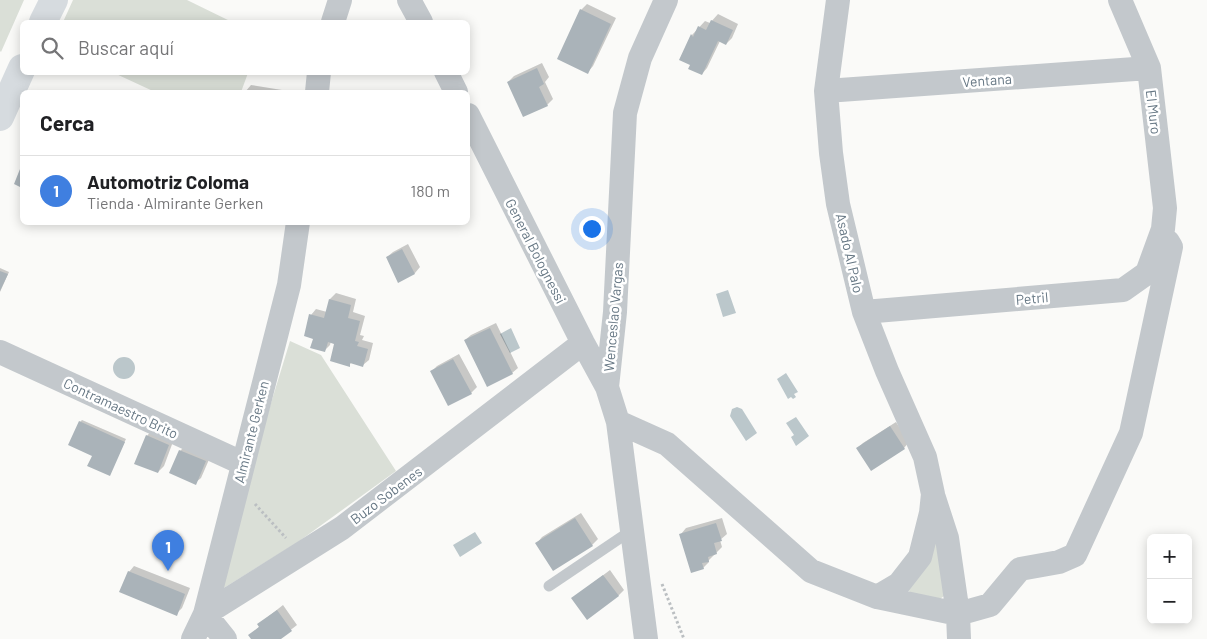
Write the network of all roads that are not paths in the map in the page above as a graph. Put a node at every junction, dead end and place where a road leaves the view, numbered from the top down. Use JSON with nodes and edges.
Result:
{"nodes":[{"id":1,"x":54,"y":0,"type":"edge"},
{"id":2,"x":340,"y":0,"type":"edge"},
{"id":3,"x":409,"y":0,"type":"edge"},
{"id":4,"x":666,"y":0,"type":"edge"},
{"id":5,"x":838,"y":0,"type":"edge"},
{"id":6,"x":1120,"y":0,"type":"edge"},
{"id":7,"x":44,"y":20,"type":"edge"},
{"id":8,"x":335,"y":20,"type":"edge"},
{"id":9,"x":420,"y":20,"type":"edge"},
{"id":10,"x":1149,"y":68,"type":"junction"},
{"id":11,"x":20,"y":72,"type":"edge"},
{"id":12,"x":320,"y":75,"type":"edge"},
{"id":13,"x":448,"y":75,"type":"edge"},
{"id":14,"x":317,"y":90,"type":"edge"},
{"id":15,"x":455,"y":90,"type":"edge"},
{"id":16,"x":826,"y":91,"type":"junction"},
{"id":17,"x":0,"y":117,"type":"edge"},
{"id":18,"x":470,"y":118,"type":"edge"},
{"id":19,"x":298,"y":225,"type":"edge"},
{"id":20,"x":1163,"y":229,"type":"junction"},
{"id":21,"x":864,"y":312,"type":"junction"},
{"id":22,"x":583,"y":343,"type":"junction"},
{"id":23,"x":0,"y":352,"type":"edge"},
{"id":24,"x":607,"y":387,"type":"junction"},
{"id":25,"x":618,"y":422,"type":"junction"},
{"id":26,"x":240,"y":474,"type":"junction"},
{"id":27,"x":932,"y":494,"type":"junction"},
{"id":28,"x":632,"y":530,"type":"junction"},
{"id":29,"x":549,"y":586,"type":"dead end"},
{"id":30,"x":877,"y":597,"type":"junction"},
{"id":31,"x":205,"y":614,"type":"junction"},
{"id":32,"x":958,"y":614,"type":"junction"},
{"id":33,"x":193,"y":639,"type":"edge"},
{"id":34,"x":225,"y":639,"type":"edge"},
{"id":35,"x":646,"y":639,"type":"edge"},
{"id":36,"x":959,"y":639,"type":"edge"}],
"edges":[{"from":1,"to":7,"type":"street"},
{"from":2,"to":8,"type":"street"},
{"from":3,"to":9,"type":"street"},
{"from":4,"to":24,"type":"street","name":"Wenceslao Vargas"},
{"from":5,"to":16,"type":"street","name":"Asado Al Palo"},
{"from":6,"to":10,"type":"street","name":"El Muro"},
{"from":10,"to":16,"type":"street","name":"Ventana"},
{"from":10,"to":20,"type":"street","name":"El Muro"},
{"from":11,"to":17,"type":"street"},
{"from":12,"to":14,"type":"street"},
{"from":13,"to":15,"type":"street"},
{"from":16,"to":21,"type":"street","name":"Asado Al Palo"},
{"from":18,"to":22,"type":"street","name":"General Bolognessi"},
{"from":19,"to":26,"type":"street","name":"Almirante Gerken"},
{"from":20,"to":21,"type":"street","name":"Petril"},
{"from":20,"to":32,"type":"street"},
{"from":21,"to":27,"type":"street","name":"Asado Al Palo"},
{"from":22,"to":24,"type":"street","name":"General Bolognessi"},
{"from":22,"to":31,"type":"street","name":"Buzo Sobenes"},
{"from":23,"to":26,"type":"street","name":"Contramaestro Brito"},
{"from":24,"to":25,"type":"street","name":"Wenceslao Vargas"},
{"from":25,"to":28,"type":"street","name":"Wenceslao Vargas"},
{"from":25,"to":30,"type":"street"},
{"from":26,"to":31,"type":"street","name":"Almirante Gerken"},
{"from":27,"to":30,"type":"street","name":"Asado Al Palo"},
{"from":27,"to":32,"type":"street","name":"Asado Al Palo"},
{"from":28,"to":29,"type":"lane"},
{"from":28,"to":35,"type":"street","name":"Wenceslao Vargas"},
{"from":30,"to":32,"type":"street"},
{"from":31,"to":33,"type":"street","name":"Almirante Gerken"},
{"from":31,"to":34,"type":"street"},
{"from":32,"to":36,"type":"street","name":"Asado Al Palo"}]}
